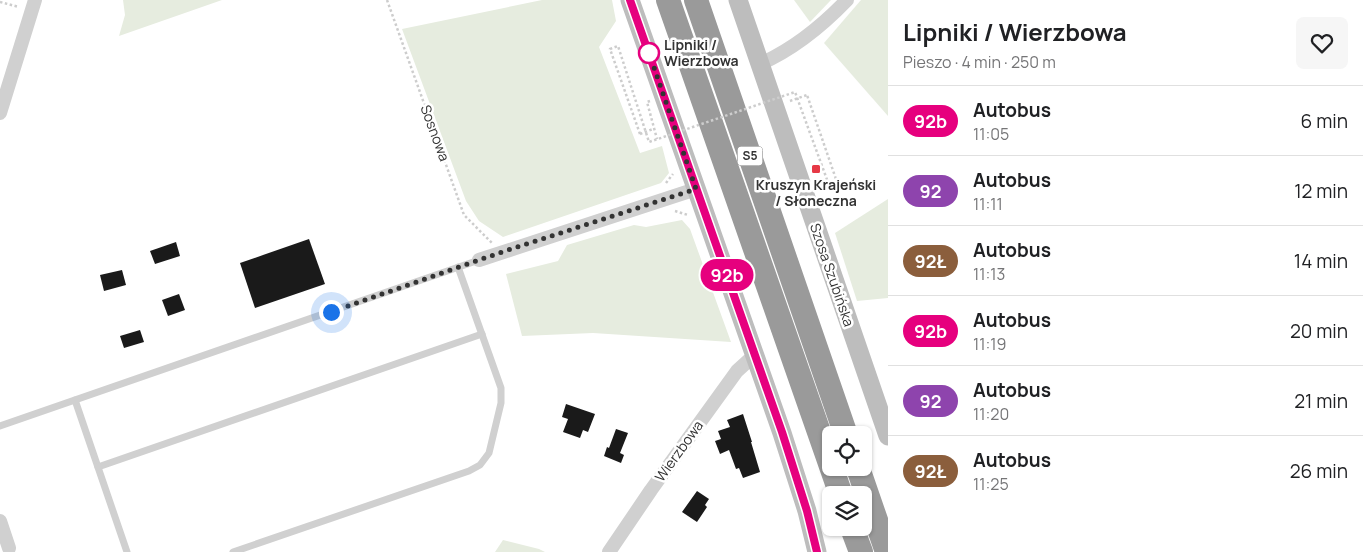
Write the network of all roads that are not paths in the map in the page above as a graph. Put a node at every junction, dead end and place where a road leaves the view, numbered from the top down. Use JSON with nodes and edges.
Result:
{"nodes":[{"id":1,"x":630,"y":0,"type":"edge"},
{"id":2,"x":668,"y":0,"type":"edge"},
{"id":3,"x":696,"y":0,"type":"edge"},
{"id":4,"x":738,"y":0,"type":"edge"},
{"id":5,"x":847,"y":0,"type":"edge"},
{"id":6,"x":34,"y":5,"type":"edge"},
{"id":7,"x":760,"y":64,"type":"junction"},
{"id":8,"x":0,"y":113,"type":"edge"},
{"id":9,"x":696,"y":189,"type":"junction"},
{"id":10,"x":479,"y":260,"type":"joint"},
{"id":11,"x":458,"y":267,"type":"junction"},
{"id":12,"x":482,"y":334,"type":"junction"},
{"id":13,"x":757,"y":358,"type":"junction"},
{"id":14,"x":75,"y":400,"type":"junction"},
{"id":15,"x":0,"y":426,"type":"edge"},
{"id":16,"x":843,"y":426,"type":"edge"},
{"id":17,"x":888,"y":436,"type":"edge"},
{"id":18,"x":98,"y":467,"type":"junction"},
{"id":19,"x":861,"y":476,"type":"edge"},
{"id":20,"x":838,"y":486,"type":"edge"},
{"id":21,"x":0,"y":521,"type":"edge"},
{"id":22,"x":855,"y":536,"type":"edge"},
{"id":23,"x":9,"y":548,"type":"dead end"},
{"id":24,"x":127,"y":552,"type":"edge"},
{"id":25,"x":233,"y":552,"type":"edge"},
{"id":26,"x":609,"y":552,"type":"edge"},
{"id":27,"x":817,"y":552,"type":"edge"},
{"id":28,"x":861,"y":552,"type":"edge"},
{"id":29,"x":887,"y":552,"type":"edge"}],
"edges":[{"from":1,"to":9,"type":"street"},
{"from":2,"to":20,"type":"highway","number":"S5"},
{"from":3,"to":16,"type":"highway","number":"S5"},
{"from":4,"to":7,"type":"street","name":"Szosa Szubińska"},
{"from":5,"to":7,"type":"street"},
{"from":6,"to":8,"type":"street"},
{"from":7,"to":17,"type":"street","name":"Szosa Szubińska"},
{"from":9,"to":10,"type":"street"},
{"from":9,"to":13,"type":"street"},
{"from":10,"to":11,"type":"lane"},
{"from":11,"to":12,"type":"lane"},
{"from":11,"to":14,"type":"lane"},
{"from":12,"to":18,"type":"lane"},
{"from":12,"to":25,"type":"lane"},
{"from":13,"to":26,"type":"street","name":"Wierzbowa"},
{"from":13,"to":27,"type":"street"},
{"from":14,"to":15,"type":"lane"},
{"from":14,"to":18,"type":"lane"},
{"from":18,"to":24,"type":"lane"},
{"from":19,"to":29,"type":"highway"},
{"from":21,"to":23,"type":"street"},
{"from":22,"to":28,"type":"highway"}]}
